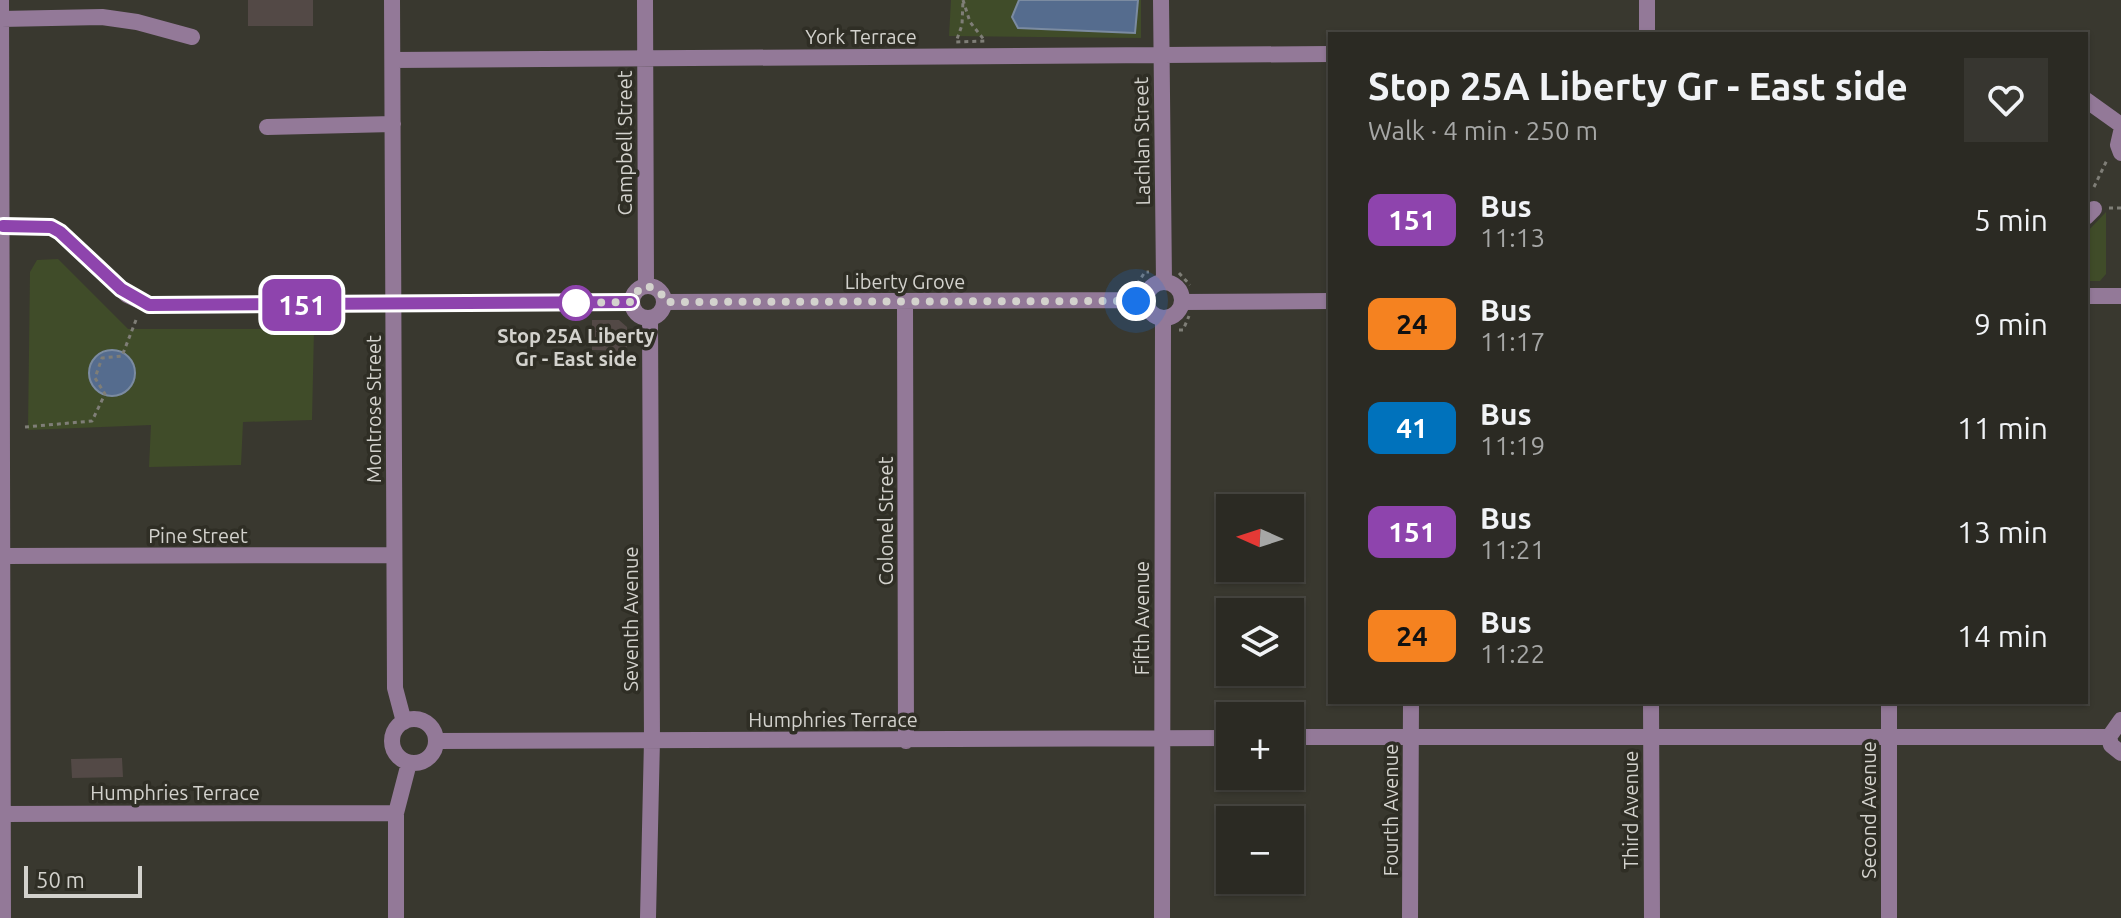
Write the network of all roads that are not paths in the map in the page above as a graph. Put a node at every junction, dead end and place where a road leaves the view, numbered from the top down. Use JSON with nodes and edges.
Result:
{"nodes":[{"id":1,"x":1,"y":0,"type":"edge"},
{"id":2,"x":392,"y":0,"type":"edge"},
{"id":3,"x":645,"y":0,"type":"edge"},
{"id":4,"x":1161,"y":0,"type":"edge"},
{"id":5,"x":1647,"y":0,"type":"edge"},
{"id":6,"x":1,"y":19,"type":"edge"},
{"id":7,"x":1647,"y":32,"type":"edge"},
{"id":8,"x":192,"y":37,"type":"dead end"},
{"id":9,"x":1328,"y":54,"type":"edge"},
{"id":10,"x":1161,"y":55,"type":"junction"},
{"id":11,"x":645,"y":58,"type":"junction"},
{"id":12,"x":393,"y":60,"type":"junction"},
{"id":13,"x":2088,"y":101,"type":"edge"},
{"id":14,"x":393,"y":124,"type":"junction"},
{"id":15,"x":2121,"y":125,"type":"edge"},
{"id":16,"x":267,"y":127,"type":"dead end"},
{"id":17,"x":2121,"y":132,"type":"edge"},
{"id":18,"x":1,"y":154,"type":"edge"},
{"id":19,"x":2114,"y":156,"type":"edge"},
{"id":20,"x":3,"y":226,"type":"junction"},
{"id":21,"x":1164,"y":282,"type":"junction"},
{"id":22,"x":646,"y":285,"type":"junction"},
{"id":23,"x":2088,"y":296,"type":"edge"},
{"id":24,"x":2121,"y":296,"type":"edge"},
{"id":25,"x":1146,"y":300,"type":"junction"},
{"id":26,"x":1328,"y":301,"type":"edge"},
{"id":27,"x":631,"y":302,"type":"junction"},
{"id":28,"x":664,"y":302,"type":"junction"},
{"id":29,"x":905,"y":302,"type":"junction"},
{"id":30,"x":1182,"y":302,"type":"junction"},
{"id":31,"x":394,"y":304,"type":"junction"},
{"id":32,"x":1163,"y":318,"type":"junction"},
{"id":33,"x":650,"y":320,"type":"junction"},
{"id":34,"x":393,"y":555,"type":"junction"},
{"id":35,"x":3,"y":556,"type":"junction"},
{"id":36,"x":1411,"y":704,"type":"edge"},
{"id":37,"x":1651,"y":704,"type":"edge"},
{"id":38,"x":1889,"y":704,"type":"edge"},
{"id":39,"x":2121,"y":720,"type":"edge"},
{"id":40,"x":404,"y":722,"type":"junction"},
{"id":41,"x":1889,"y":735,"type":"junction"},
{"id":42,"x":1304,"y":737,"type":"edge"},
{"id":43,"x":1411,"y":737,"type":"junction"},
{"id":44,"x":1651,"y":737,"type":"junction"},
{"id":45,"x":2109,"y":737,"type":"junction"},
{"id":46,"x":1216,"y":738,"type":"edge"},
{"id":47,"x":1162,"y":739,"type":"junction"},
{"id":48,"x":652,"y":740,"type":"junction"},
{"id":49,"x":436,"y":741,"type":"junction"},
{"id":50,"x":906,"y":741,"type":"junction"},
{"id":51,"x":2121,"y":753,"type":"edge"},
{"id":52,"x":409,"y":763,"type":"junction"},
{"id":53,"x":396,"y":813,"type":"junction"},
{"id":54,"x":2,"y":814,"type":"junction"},
{"id":55,"x":3,"y":918,"type":"edge"},
{"id":56,"x":396,"y":918,"type":"edge"},
{"id":57,"x":648,"y":918,"type":"edge"},
{"id":58,"x":1162,"y":918,"type":"edge"},
{"id":59,"x":1410,"y":918,"type":"edge"},
{"id":60,"x":1652,"y":918,"type":"edge"},
{"id":61,"x":1889,"y":918,"type":"edge"}],
"edges":[{"from":1,"to":6,"type":"street"},
{"from":2,"to":12,"type":"street","name":"Montrose Street"},
{"from":3,"to":11,"type":"street","name":"Campbell Street"},
{"from":4,"to":10,"type":"street","name":"Lachlan Street"},
{"from":5,"to":7,"type":"street"},
{"from":6,"to":8,"type":"street"},
{"from":6,"to":18,"type":"street"},
{"from":9,"to":10,"type":"street","name":"York Terrace"},
{"from":10,"to":11,"type":"street","name":"York Terrace"},
{"from":10,"to":21,"type":"street","name":"Lachlan Street"},
{"from":11,"to":12,"type":"street","name":"York Terrace"},
{"from":11,"to":22,"type":"street","name":"Campbell Street"},
{"from":12,"to":14,"type":"street","name":"Montrose Street"},
{"from":13,"to":15,"type":"street"},
{"from":14,"to":16,"type":"street"},
{"from":14,"to":31,"type":"street","name":"Montrose Street"},
{"from":17,"to":19,"type":"street"},
{"from":18,"to":20,"type":"street"},
{"from":20,"to":31,"type":"street"},
{"from":20,"to":35,"type":"street"},
{"from":21,"to":25,"type":"street"},
{"from":21,"to":30,"type":"street"},
{"from":22,"to":27,"type":"street"},
{"from":22,"to":28,"type":"street"},
{"from":23,"to":24,"type":"street"},
{"from":25,"to":29,"type":"street","name":"Liberty Grove"},
{"from":25,"to":32,"type":"street"},
{"from":26,"to":30,"type":"street"},
{"from":27,"to":31,"type":"street"},
{"from":27,"to":33,"type":"street"},
{"from":28,"to":29,"type":"street","name":"Liberty Grove"},
{"from":28,"to":33,"type":"street"},
{"from":29,"to":50,"type":"street","name":"Colonel Street"},
{"from":30,"to":32,"type":"street"},
{"from":31,"to":34,"type":"street","name":"Montrose Street"},
{"from":32,"to":47,"type":"street","name":"Fifth Avenue"},
{"from":33,"to":48,"type":"street","name":"Seventh Avenue"},
{"from":34,"to":35,"type":"street","name":"Pine Street"},
{"from":34,"to":40,"type":"street","name":"Montrose Street"},
{"from":35,"to":54,"type":"street"},
{"from":36,"to":43,"type":"street","name":"Fourth Avenue"},
{"from":37,"to":44,"type":"street","name":"Third Avenue"},
{"from":38,"to":41,"type":"street","name":"Second Avenue"},
{"from":39,"to":45,"type":"street"},
{"from":40,"to":49,"type":"street"},
{"from":40,"to":52,"type":"street"},
{"from":41,"to":44,"type":"street"},
{"from":41,"to":45,"type":"street"},
{"from":41,"to":61,"type":"street","name":"Second Avenue"},
{"from":42,"to":43,"type":"street"},
{"from":43,"to":44,"type":"street"},
{"from":43,"to":59,"type":"street","name":"Fourth Avenue"},
{"from":44,"to":60,"type":"street","name":"Third Avenue"},
{"from":45,"to":51,"type":"street"},
{"from":46,"to":47,"type":"street","name":"Humphries Terrace"},
{"from":47,"to":50,"type":"street","name":"Humphries Terrace"},
{"from":47,"to":58,"type":"street","name":"Fifth Avenue"},
{"from":48,"to":49,"type":"street","name":"Humphries Terrace"},
{"from":48,"to":50,"type":"street","name":"Humphries Terrace"},
{"from":48,"to":57,"type":"street","name":"Seventh Avenue"},
{"from":49,"to":52,"type":"street"},
{"from":52,"to":53,"type":"street"},
{"from":53,"to":54,"type":"street","name":"Humphries Terrace"},
{"from":53,"to":56,"type":"street"},
{"from":54,"to":55,"type":"street"}]}
